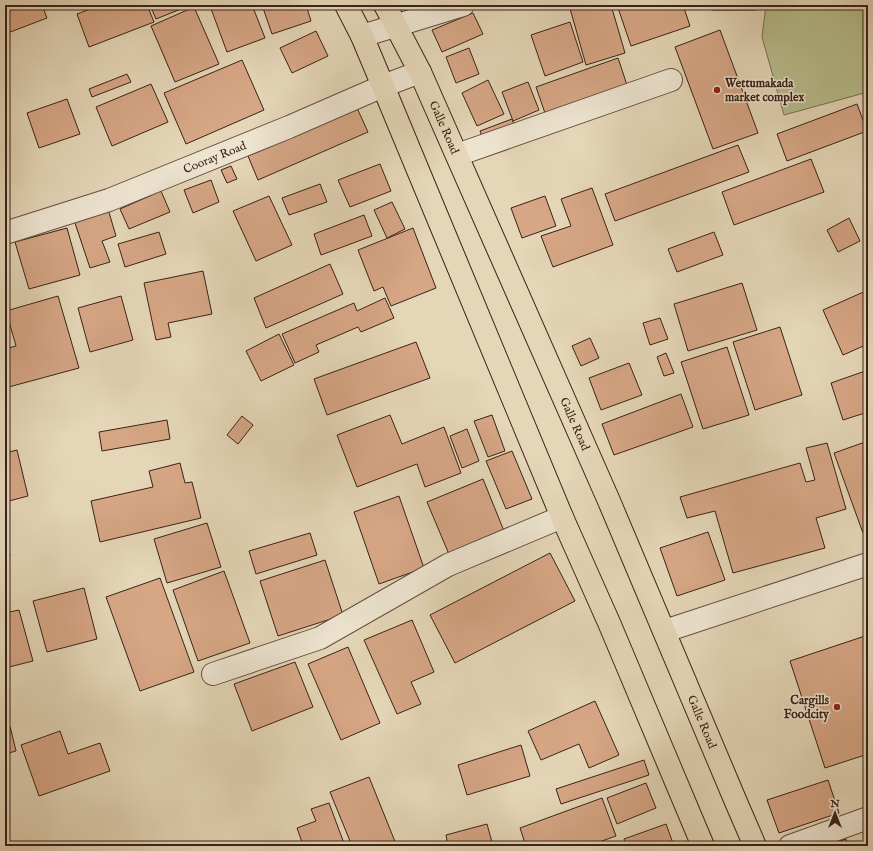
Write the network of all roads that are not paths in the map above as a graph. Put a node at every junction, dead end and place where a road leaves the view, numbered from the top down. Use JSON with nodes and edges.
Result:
{"nodes":[{"id":1,"x":346,"y":5,"type":"edge"},
{"id":2,"x":385,"y":5,"type":"edge"},
{"id":3,"x":463,"y":5,"type":"edge"},
{"id":4,"x":396,"y":25,"type":"junction"},
{"id":5,"x":362,"y":36,"type":"junction"},
{"id":6,"x":420,"y":72,"type":"junction"},
{"id":7,"x":671,"y":80,"type":"dead end"},
{"id":8,"x":384,"y":86,"type":"junction"},
{"id":9,"x":457,"y":155,"type":"junction"},
{"id":10,"x":5,"y":233,"type":"edge"},
{"id":11,"x":562,"y":517,"type":"junction"},
{"id":12,"x":868,"y":564,"type":"edge"},
{"id":13,"x":664,"y":631,"type":"junction"},
{"id":14,"x":213,"y":674,"type":"dead end"},
{"id":15,"x":868,"y":818,"type":"edge"},
{"id":16,"x":703,"y":846,"type":"edge"},
{"id":17,"x":755,"y":846,"type":"edge"},
{"id":18,"x":790,"y":846,"type":"edge"}],
"edges":[{"from":1,"to":5,"type":"highway"},
{"from":2,"to":4,"type":"highway","name":"Galle Road"},
{"from":3,"to":4,"type":"street"},
{"from":4,"to":5,"type":"street"},
{"from":4,"to":6,"type":"highway","name":"Galle Road"},
{"from":5,"to":8,"type":"highway"},
{"from":6,"to":8,"type":"street","name":"Cooray Road"},
{"from":6,"to":9,"type":"highway","name":"Galle Road"},
{"from":7,"to":9,"type":"street"},
{"from":8,"to":10,"type":"street","name":"Cooray Road"},
{"from":8,"to":11,"type":"highway"},
{"from":9,"to":13,"type":"highway","name":"Galle Road"},
{"from":11,"to":14,"type":"street"},
{"from":11,"to":16,"type":"highway"},
{"from":12,"to":13,"type":"street"},
{"from":13,"to":17,"type":"highway","name":"Galle Road"},
{"from":15,"to":18,"type":"street"}]}
